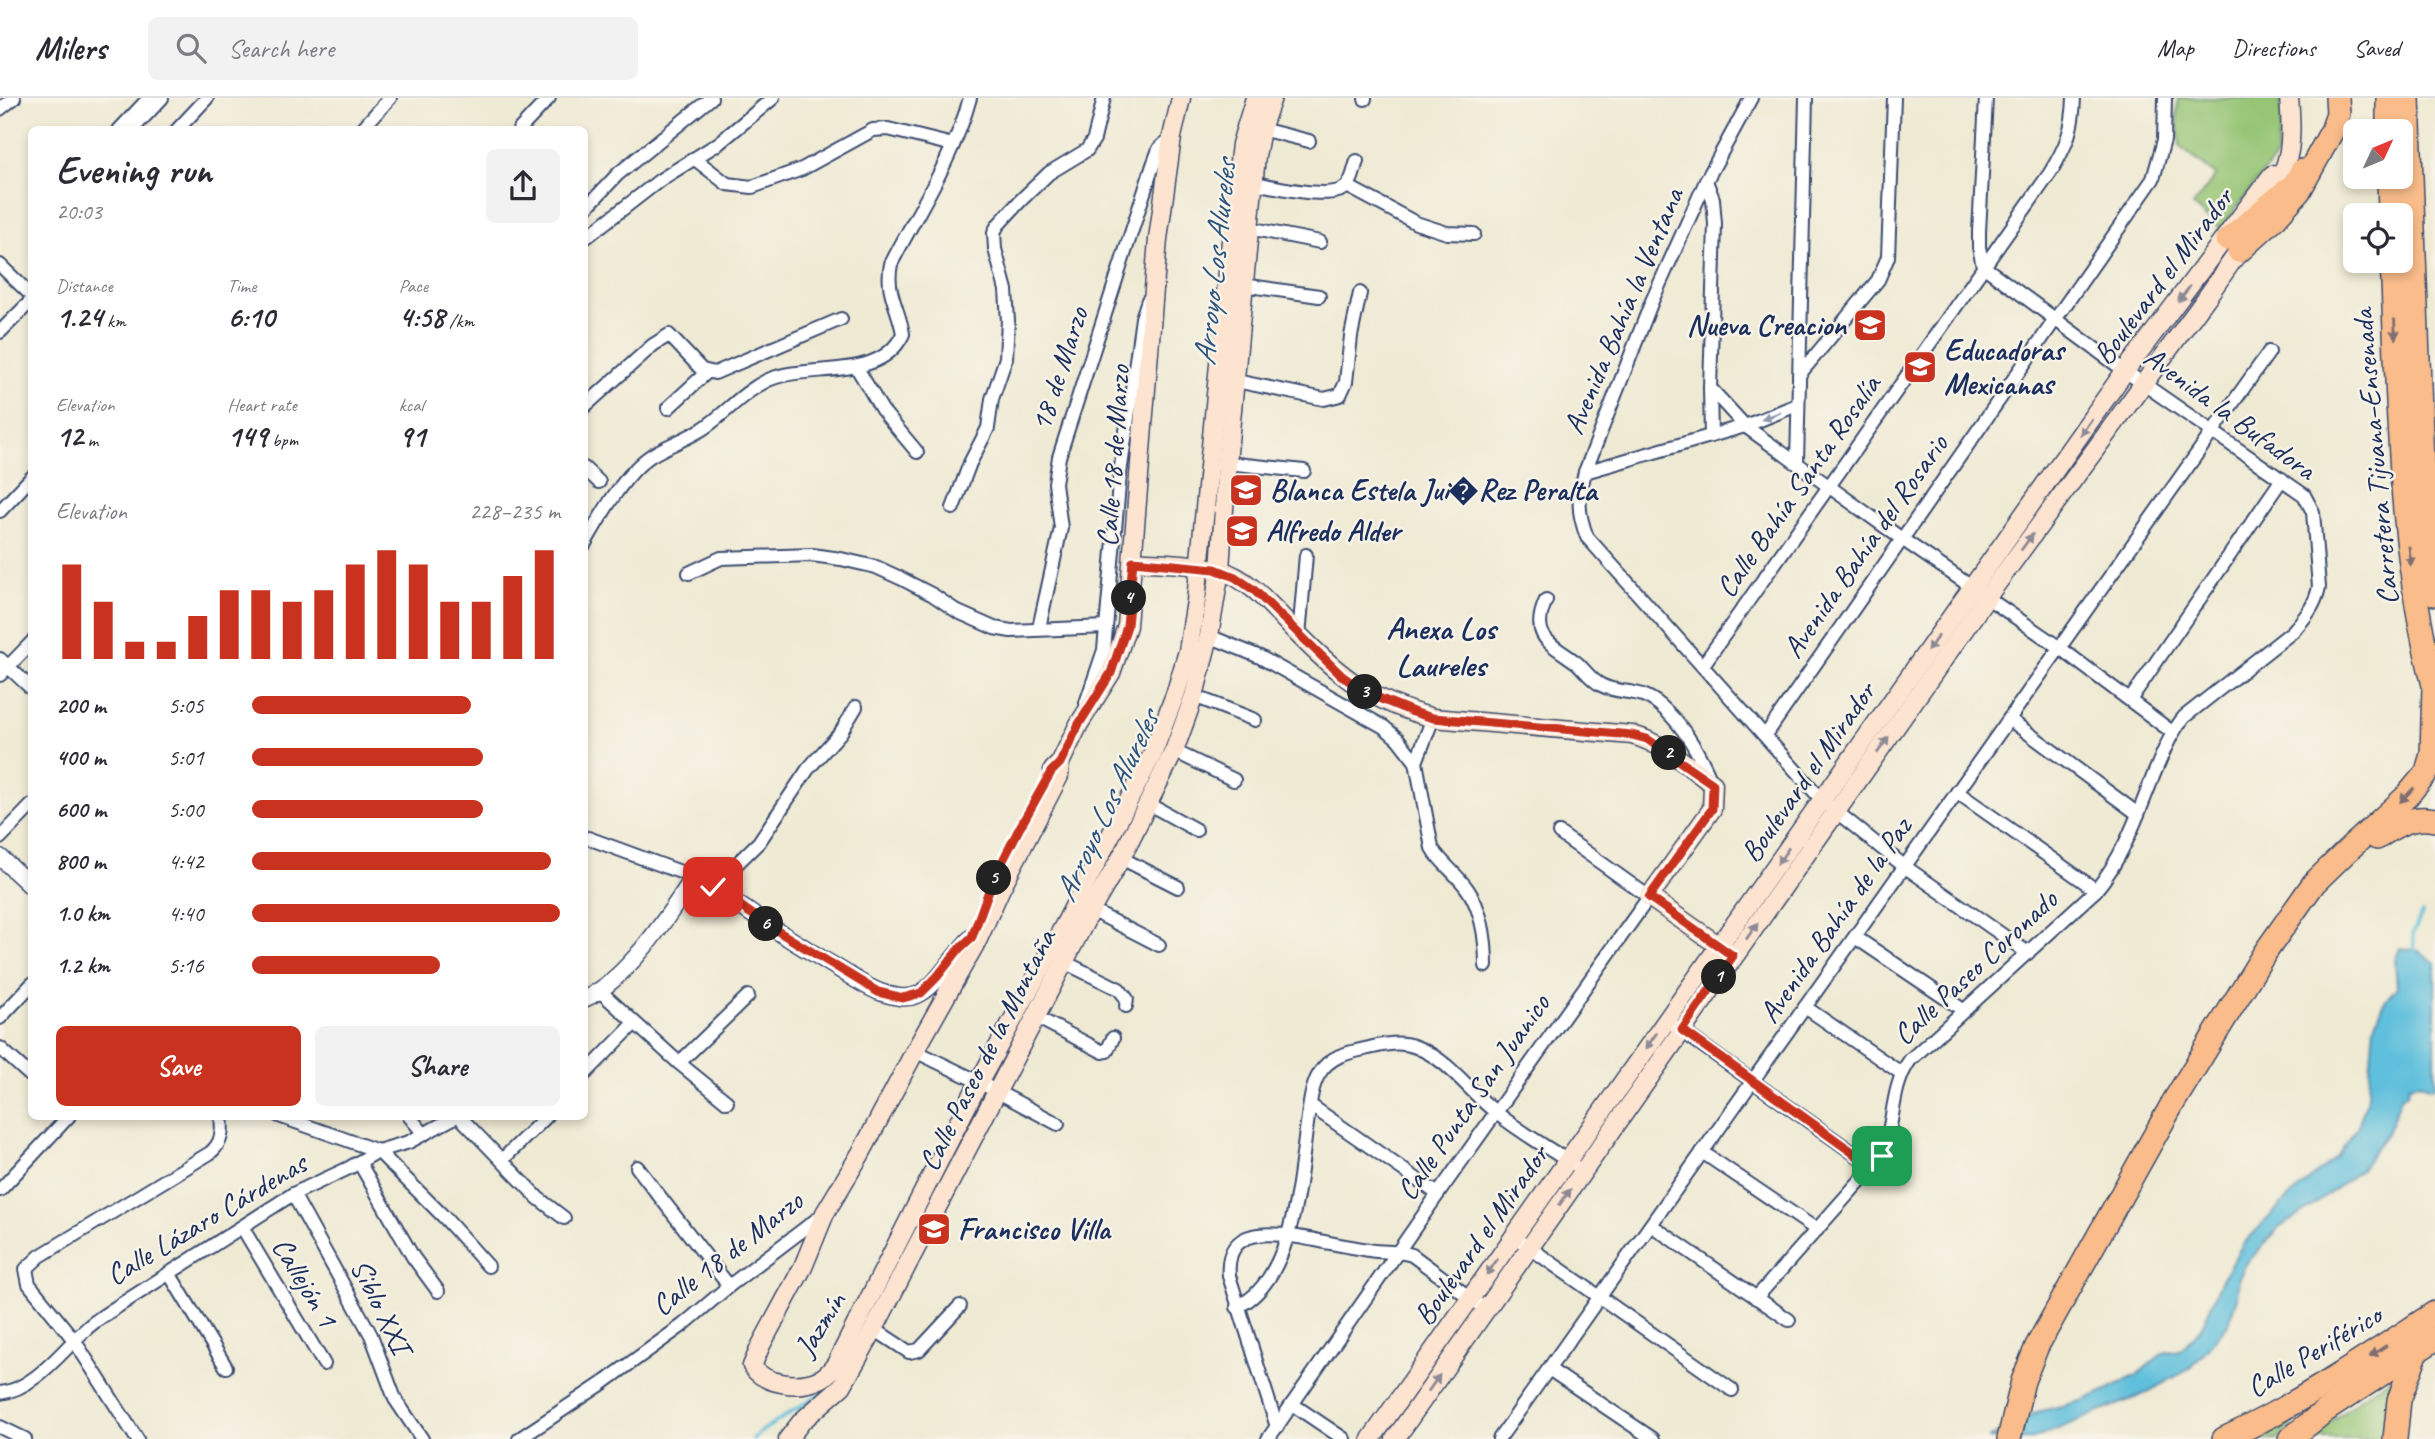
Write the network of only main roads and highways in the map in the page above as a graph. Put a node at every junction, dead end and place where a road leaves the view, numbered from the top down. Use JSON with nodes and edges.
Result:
{"nodes":[{"id":1,"x":1181,"y":98,"type":"edge"},
{"id":2,"x":1255,"y":98,"type":"edge"},
{"id":3,"x":1272,"y":98,"type":"edge"},
{"id":4,"x":2289,"y":98,"type":"edge"},
{"id":5,"x":2328,"y":98,"type":"edge"},
{"id":6,"x":2337,"y":98,"type":"edge"},
{"id":7,"x":2388,"y":98,"type":"edge"},
{"id":8,"x":2408,"y":98,"type":"edge"},
{"id":9,"x":2388,"y":119,"type":"edge"},
{"id":10,"x":2291,"y":138,"type":"junction"},
{"id":11,"x":2288,"y":180,"type":"junction"},
{"id":12,"x":2232,"y":245,"type":"junction"},
{"id":13,"x":2393,"y":273,"type":"edge"},
{"id":14,"x":1133,"y":561,"type":"junction"},
{"id":15,"x":1210,"y":568,"type":"junction"},
{"id":16,"x":1980,"y":593,"type":"junction"},
{"id":17,"x":2435,"y":594,"type":"edge"},
{"id":18,"x":2435,"y":687,"type":"edge"},
{"id":19,"x":2435,"y":820,"type":"edge"},
{"id":20,"x":1726,"y":951,"type":"junction"},
{"id":21,"x":989,"y":1087,"type":"junction"},
{"id":22,"x":825,"y":1213,"type":"joint"},
{"id":23,"x":1478,"y":1304,"type":"junction"},
{"id":24,"x":2435,"y":1313,"type":"edge"},
{"id":25,"x":2426,"y":1345,"type":"edge"},
{"id":26,"x":2016,"y":1430,"type":"edge"},
{"id":27,"x":788,"y":1439,"type":"edge"},
{"id":28,"x":1371,"y":1439,"type":"edge"},
{"id":29,"x":1395,"y":1439,"type":"edge"},
{"id":30,"x":2224,"y":1439,"type":"edge"},
{"id":31,"x":2290,"y":1439,"type":"edge"},
{"id":32,"x":2395,"y":1439,"type":"edge"}],
"edges":[{"from":1,"to":14,"type":"main road","name":"Calle 18 de Marzo"},
{"from":2,"to":15,"type":"main road","name":"Calle Paseo de la Montaña"},
{"from":3,"to":15,"type":"main road","name":"Calle Paseo de la Montaña"},
{"from":4,"to":10,"type":"main road","name":"Boulevard el Mirador"},
{"from":5,"to":11,"type":"highway"},
{"from":6,"to":12,"type":"highway"},
{"from":7,"to":9,"type":"highway"},
{"from":8,"to":17,"type":"highway","name":"Carretera Tijuana–Ensenada"},
{"from":10,"to":11,"type":"main road","name":"Boulevard el Mirador"},
{"from":10,"to":12,"type":"main road","name":"Boulevard el Mirador"},
{"from":11,"to":12,"type":"highway"},
{"from":12,"to":16,"type":"main road","name":"Boulevard el Mirador","one_way":true},
{"from":16,"to":12,"type":"main road","name":"Boulevard el Mirador","one_way":true},
{"from":13,"to":18,"type":"highway","name":"Carretera Tijuana–Ensenada","one_way":true},
{"from":14,"to":15,"type":"main road"},
{"from":14,"to":22,"type":"main road","name":"Calle 18 de Marzo"},
{"from":15,"to":20,"type":"main road","name":"Calle Punta San Juanico"},
{"from":15,"to":21,"type":"main road","name":"Calle Paseo de la Montaña"},
{"from":15,"to":21,"type":"main road","name":"Calle Paseo de la Montaña"},
{"from":16,"to":20,"type":"main road","name":"Boulevard el Mirador"},
{"from":18,"to":26,"type":"highway","name":"Carretera Tijuana–Ensenada","one_way":true},
{"from":19,"to":26,"type":"highway"},
{"from":20,"to":23,"type":"main road","name":"Boulevard el Mirador","one_way":true},
{"from":23,"to":20,"type":"main road","name":"Boulevard el Mirador","one_way":true},
{"from":21,"to":22,"type":"main road","name":"Jazmín"},
{"from":21,"to":27,"type":"main road","name":"Calle Paseo de la Montaña"},
{"from":23,"to":28,"type":"main road","name":"Boulevard el Mirador"},
{"from":29,"to":23,"type":"main road","name":"Boulevard el Mirador","one_way":true},
{"from":24,"to":30,"type":"highway","name":"Calle Periférico","one_way":true},
{"from":25,"to":31,"type":"highway","name":"Calle Periférico"},
{"from":25,"to":32,"type":"highway"}]}
